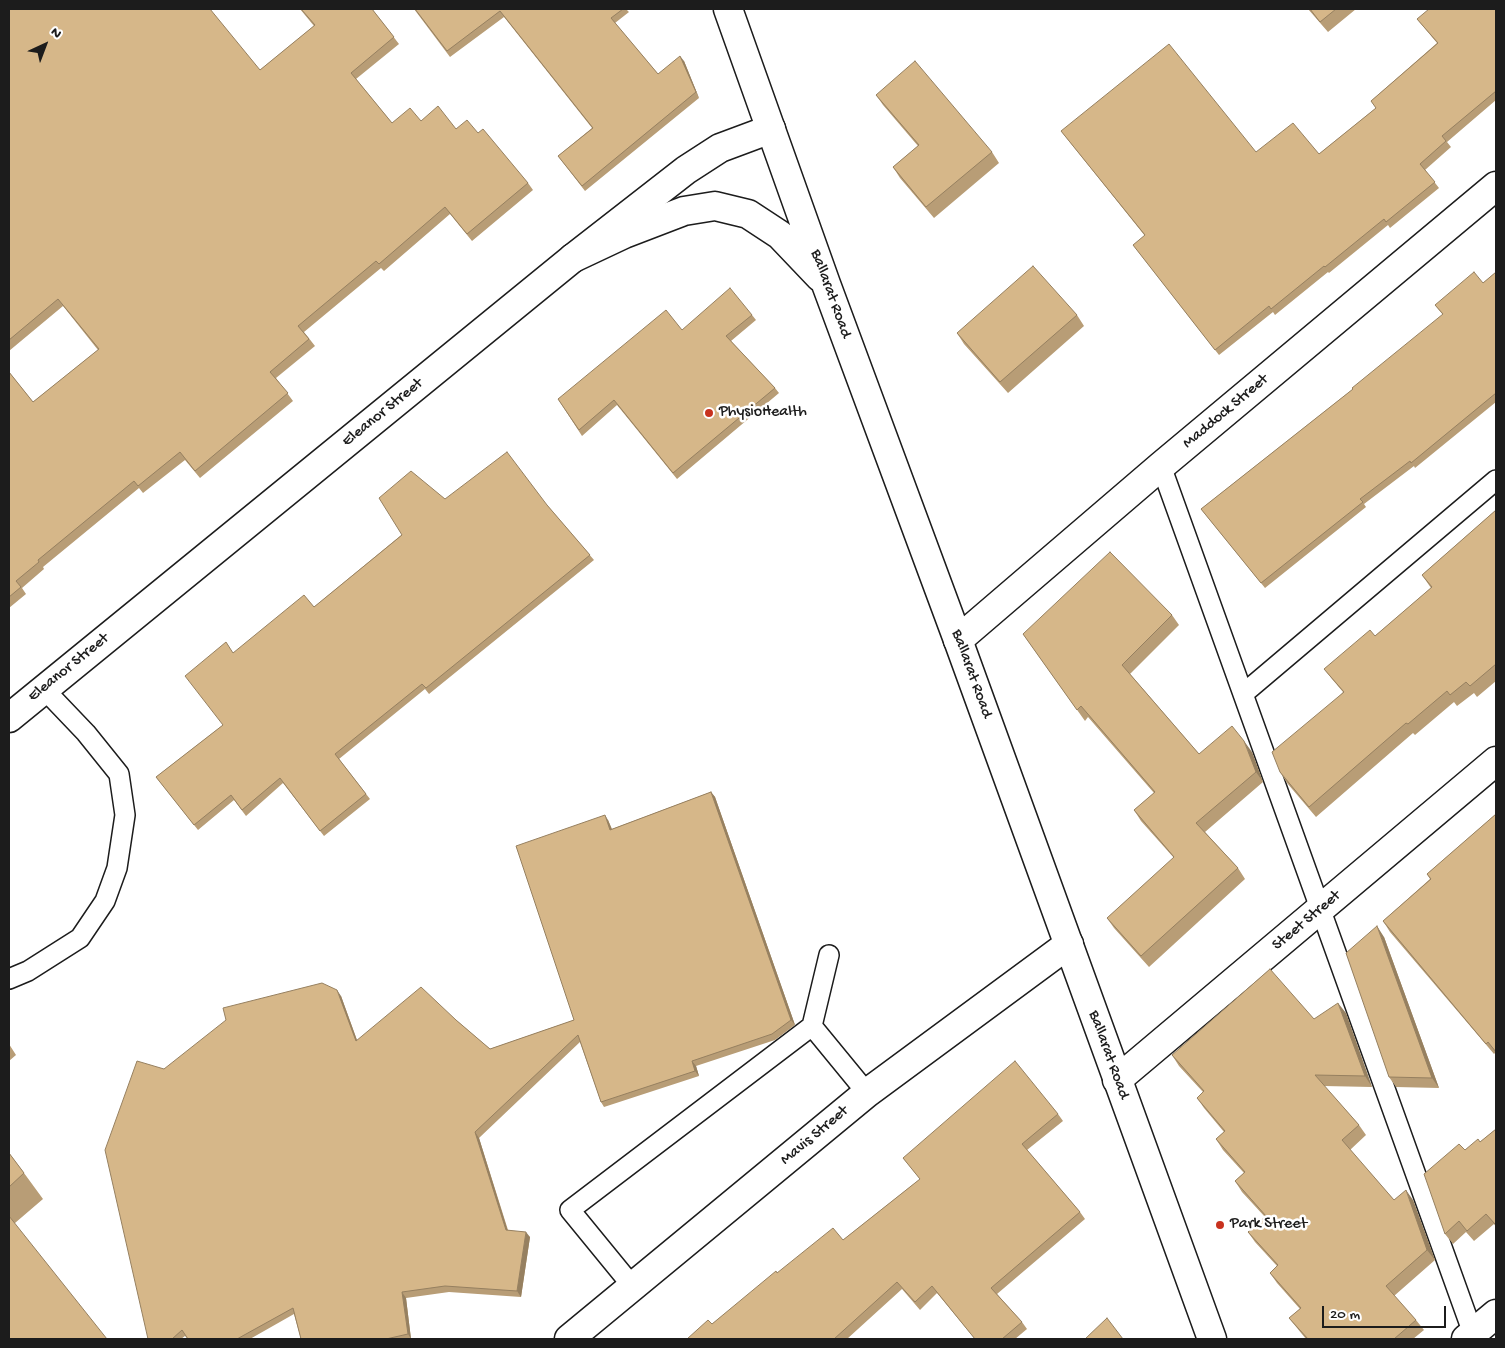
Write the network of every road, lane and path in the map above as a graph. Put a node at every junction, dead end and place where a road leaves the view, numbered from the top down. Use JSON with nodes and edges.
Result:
{"nodes":[{"id":1,"x":728,"y":9,"type":"edge"},
{"id":2,"x":771,"y":129,"type":"junction"},
{"id":3,"x":1496,"y":186,"type":"edge"},
{"id":4,"x":573,"y":258,"type":"junction"},
{"id":5,"x":826,"y":284,"type":"junction"},
{"id":6,"x":1161,"y":466,"type":"junction"},
{"id":7,"x":1496,"y":480,"type":"edge"},
{"id":8,"x":958,"y":640,"type":"junction"},
{"id":9,"x":44,"y":689,"type":"junction"},
{"id":10,"x":1243,"y":694,"type":"junction"},
{"id":11,"x":9,"y":718,"type":"edge"},
{"id":12,"x":1496,"y":761,"type":"edge"},
{"id":13,"x":1321,"y":909,"type":"junction"},
{"id":14,"x":1069,"y":944,"type":"junction"},
{"id":15,"x":828,"y":955,"type":"dead end"},
{"id":16,"x":9,"y":979,"type":"edge"},
{"id":17,"x":812,"y":1026,"type":"junction"},
{"id":18,"x":1117,"y":1080,"type":"junction"},
{"id":19,"x":867,"y":1093,"type":"junction"},
{"id":20,"x":632,"y":1287,"type":"junction"},
{"id":21,"x":1496,"y":1314,"type":"edge"},
{"id":22,"x":1471,"y":1337,"type":"edge"},
{"id":23,"x":569,"y":1339,"type":"edge"},
{"id":24,"x":1212,"y":1339,"type":"edge"}],
"edges":[{"from":1,"to":2,"type":"main road","name":"Ballarat Road"},
{"from":2,"to":4,"type":"main road","name":"Eleanor Street"},
{"from":2,"to":5,"type":"main road","name":"Ballarat Road"},
{"from":3,"to":6,"type":"main road","name":"Maddock Street"},
{"from":4,"to":5,"type":"main road"},
{"from":4,"to":9,"type":"main road","name":"Eleanor Street"},
{"from":5,"to":8,"type":"main road","name":"Ballarat Road"},
{"from":6,"to":8,"type":"main road","name":"Maddock Street"},
{"from":6,"to":10,"type":"lane"},
{"from":7,"to":10,"type":"lane"},
{"from":8,"to":14,"type":"main road","name":"Ballarat Road"},
{"from":9,"to":11,"type":"main road","name":"Eleanor Street"},
{"from":9,"to":16,"type":"lane"},
{"from":10,"to":13,"type":"lane"},
{"from":12,"to":13,"type":"main road","name":"Steet Street"},
{"from":13,"to":18,"type":"main road","name":"Steet Street"},
{"from":13,"to":22,"type":"lane"},
{"from":14,"to":18,"type":"main road","name":"Ballarat Road"},
{"from":14,"to":19,"type":"main road","name":"Mavis Street"},
{"from":15,"to":17,"type":"lane"},
{"from":17,"to":19,"type":"lane"},
{"from":17,"to":20,"type":"lane"},
{"from":18,"to":24,"type":"main road","name":"Ballarat Road"},
{"from":19,"to":20,"type":"main road","name":"Mavis Street"},
{"from":20,"to":23,"type":"main road","name":"Mavis Street"},
{"from":21,"to":22,"type":"main road"}]}
